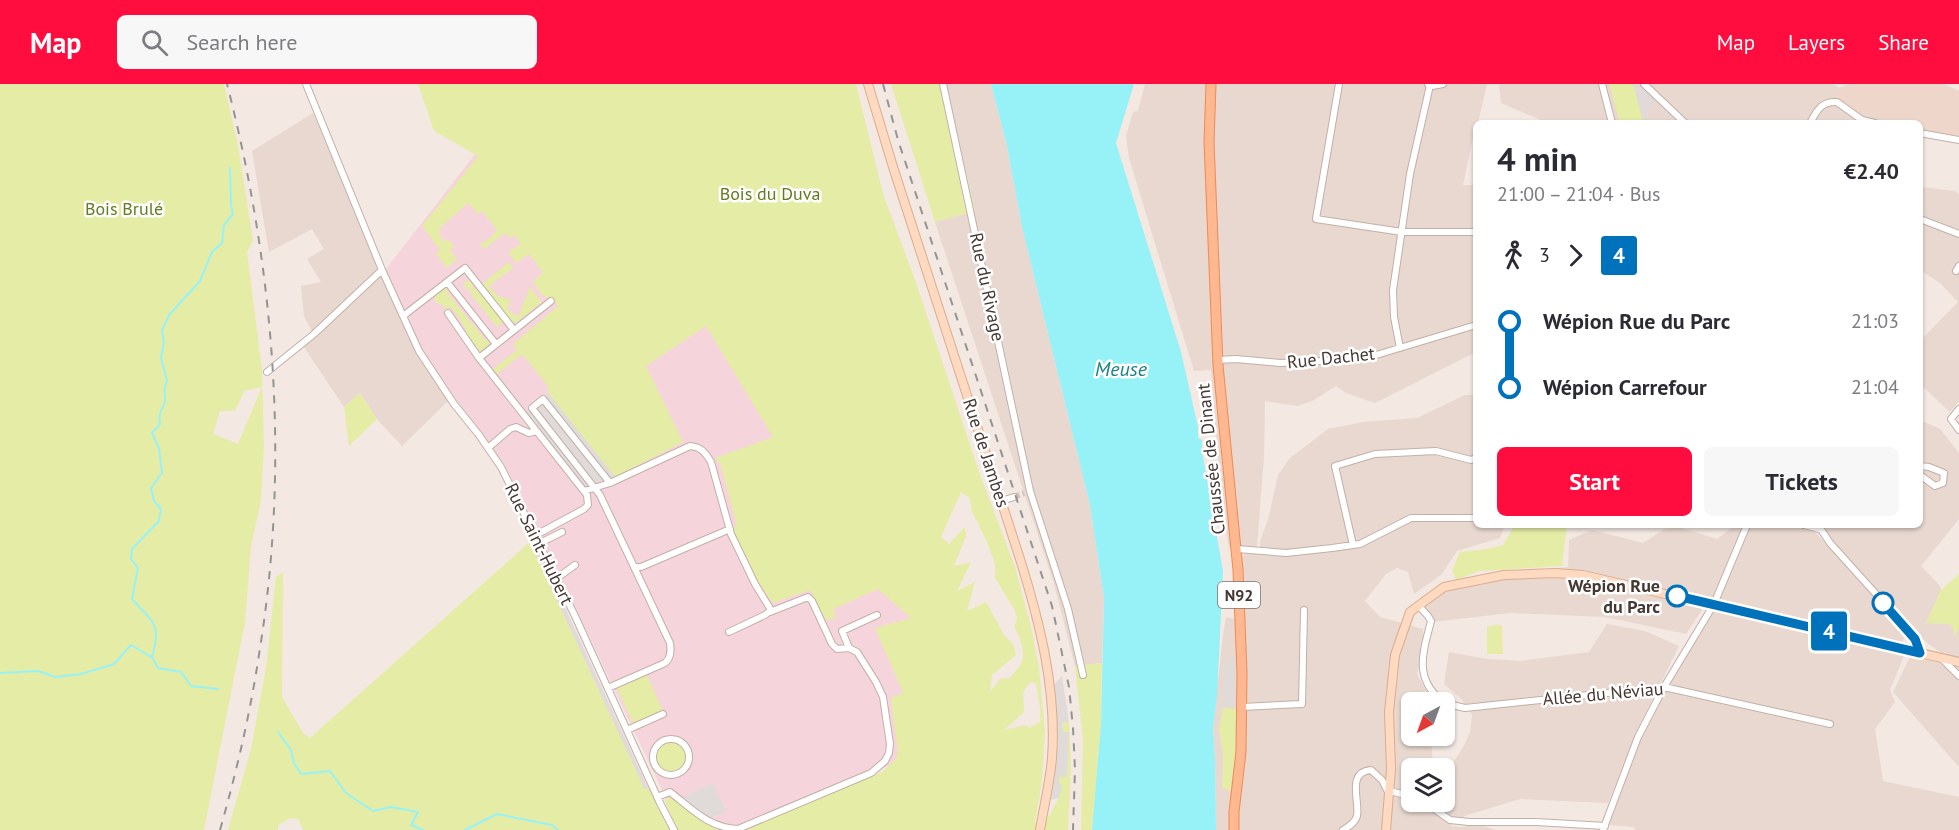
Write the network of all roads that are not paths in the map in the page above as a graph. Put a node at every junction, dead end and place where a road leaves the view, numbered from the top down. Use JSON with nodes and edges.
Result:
{"nodes":[{"id":1,"x":306,"y":84,"type":"edge"},
{"id":2,"x":868,"y":84,"type":"edge"},
{"id":3,"x":943,"y":84,"type":"edge"},
{"id":4,"x":1211,"y":84,"type":"edge"},
{"id":5,"x":1339,"y":84,"type":"edge"},
{"id":6,"x":1443,"y":84,"type":"edge"},
{"id":7,"x":1602,"y":84,"type":"edge"},
{"id":8,"x":1644,"y":84,"type":"edge"},
{"id":9,"x":1430,"y":85,"type":"edge"},
{"id":10,"x":1611,"y":120,"type":"edge"},
{"id":11,"x":1681,"y":120,"type":"edge"},
{"id":12,"x":1812,"y":120,"type":"edge"},
{"id":13,"x":1861,"y":120,"type":"edge"},
{"id":14,"x":1923,"y":134,"type":"edge"},
{"id":15,"x":1959,"y":140,"type":"edge"},
{"id":16,"x":1923,"y":220,"type":"edge"},
{"id":17,"x":1402,"y":232,"type":"junction"},
{"id":18,"x":1473,"y":232,"type":"edge"},
{"id":19,"x":1959,"y":234,"type":"edge"},
{"id":20,"x":382,"y":270,"type":"junction"},
{"id":21,"x":447,"y":282,"type":"junction"},
{"id":22,"x":551,"y":301,"type":"dead end"},
{"id":23,"x":448,"y":313,"type":"dead end"},
{"id":24,"x":403,"y":316,"type":"junction"},
{"id":25,"x":1473,"y":326,"type":"edge"},
{"id":26,"x":514,"y":330,"type":"junction"},
{"id":27,"x":496,"y":344,"type":"junction"},
{"id":28,"x":1400,"y":348,"type":"junction"},
{"id":29,"x":479,"y":358,"type":"junction"},
{"id":30,"x":1218,"y":360,"type":"junction"},
{"id":31,"x":267,"y":372,"type":"dead end"},
{"id":32,"x":1959,"y":409,"type":"edge"},
{"id":33,"x":1959,"y":430,"type":"edge"},
{"id":34,"x":536,"y":431,"type":"junction"},
{"id":35,"x":488,"y":448,"type":"junction"},
{"id":36,"x":1473,"y":459,"type":"edge"},
{"id":37,"x":1923,"y":466,"type":"edge"},
{"id":38,"x":1923,"y":477,"type":"edge"},
{"id":39,"x":609,"y":483,"type":"junction"},
{"id":40,"x":595,"y":489,"type":"junction"},
{"id":41,"x":584,"y":491,"type":"junction"},
{"id":42,"x":1014,"y":497,"type":"tunnel mouth"},
{"id":43,"x":1001,"y":501,"type":"junction"},
{"id":44,"x":603,"y":502,"type":"junction"},
{"id":45,"x":588,"y":505,"type":"junction"},
{"id":46,"x":1473,"y":518,"type":"dead end"},
{"id":47,"x":1747,"y":528,"type":"edge"},
{"id":48,"x":1820,"y":528,"type":"edge"},
{"id":49,"x":730,"y":529,"type":"junction"},
{"id":50,"x":562,"y":532,"type":"dead end"},
{"id":51,"x":536,"y":535,"type":"junction"},
{"id":52,"x":540,"y":543,"type":"junction"},
{"id":53,"x":1353,"y":545,"type":"junction"},
{"id":54,"x":1237,"y":549,"type":"junction"},
{"id":55,"x":575,"y":565,"type":"dead end"},
{"id":56,"x":634,"y":567,"type":"junction"},
{"id":57,"x":556,"y":578,"type":"junction"},
{"id":58,"x":1714,"y":604,"type":"junction"},
{"id":59,"x":1419,"y":606,"type":"junction"},
{"id":60,"x":1304,"y":610,"type":"dead end"},
{"id":61,"x":770,"y":612,"type":"junction"},
{"id":62,"x":877,"y":615,"type":"dead end"},
{"id":63,"x":729,"y":632,"type":"dead end"},
{"id":64,"x":849,"y":648,"type":"junction"},
{"id":65,"x":1920,"y":653,"type":"junction"},
{"id":66,"x":1940,"y":658,"type":"junction"},
{"id":67,"x":1959,"y":662,"type":"edge"},
{"id":68,"x":1083,"y":675,"type":"dead end"},
{"id":69,"x":1959,"y":676,"type":"edge"},
{"id":70,"x":1664,"y":687,"type":"junction"},
{"id":71,"x":608,"y":688,"type":"junction"},
{"id":72,"x":1434,"y":692,"type":"edge"},
{"id":73,"x":1455,"y":705,"type":"edge"},
{"id":74,"x":1242,"y":707,"type":"junction"},
{"id":75,"x":663,"y":714,"type":"dead end"},
{"id":76,"x":1830,"y":724,"type":"dead end"},
{"id":77,"x":627,"y":730,"type":"junction"},
{"id":78,"x":654,"y":766,"type":"junction"},
{"id":79,"x":645,"y":770,"type":"junction"},
{"id":80,"x":1390,"y":792,"type":"junction"},
{"id":81,"x":1401,"y":794,"type":"edge"},
{"id":82,"x":657,"y":797,"type":"junction"},
{"id":83,"x":1439,"y":812,"type":"edge"},
{"id":84,"x":1604,"y":828,"type":"edge"},
{"id":85,"x":674,"y":830,"type":"edge"},
{"id":86,"x":1040,"y":830,"type":"edge"},
{"id":87,"x":1234,"y":830,"type":"edge"},
{"id":88,"x":1342,"y":830,"type":"edge"},
{"id":89,"x":1386,"y":830,"type":"edge"}],
"edges":[{"from":1,"to":20,"type":"street","name":"Rue Saint-Hubert"},
{"from":2,"to":43,"type":"main road","name":"Rue de Jambes"},
{"from":3,"to":68,"type":"street","name":"Rue du Rivage"},
{"from":4,"to":30,"type":"main road","name":"Chaussée de Dinant","number":"N92"},
{"from":5,"to":17,"type":"street"},
{"from":6,"to":9,"type":"street"},
{"from":7,"to":10,"type":"street"},
{"from":8,"to":11,"type":"street"},
{"from":9,"to":17,"type":"street"},
{"from":12,"to":13,"type":"street"},
{"from":14,"to":15,"type":"street"},
{"from":16,"to":19,"type":"street"},
{"from":17,"to":18,"type":"street"},
{"from":17,"to":28,"type":"street"},
{"from":20,"to":24,"type":"street","name":"Rue Saint-Hubert"},
{"from":20,"to":31,"type":"street"},
{"from":21,"to":24,"type":"street"},
{"from":21,"to":26,"type":"street"},
{"from":21,"to":27,"type":"street"},
{"from":22,"to":26,"type":"street"},
{"from":23,"to":29,"type":"street"},
{"from":24,"to":35,"type":"street","name":"Rue Saint-Hubert"},
{"from":25,"to":28,"type":"street","name":"Rue Dachet"},
{"from":26,"to":27,"type":"street"},
{"from":27,"to":29,"type":"street"},
{"from":28,"to":30,"type":"street","name":"Rue Dachet"},
{"from":29,"to":34,"type":"street"},
{"from":30,"to":54,"type":"main road","name":"Chaussée de Dinant","number":"N92"},
{"from":32,"to":33,"type":"street"},
{"from":34,"to":35,"type":"street"},
{"from":34,"to":41,"type":"street"},
{"from":35,"to":51,"type":"street","name":"Rue Saint-Hubert"},
{"from":36,"to":53,"type":"street"},
{"from":37,"to":38,"type":"street"},
{"from":39,"to":40,"type":"street"},
{"from":39,"to":40,"type":"street"},
{"from":39,"to":49,"type":"street"},
{"from":40,"to":41,"type":"street"},
{"from":40,"to":44,"type":"street"},
{"from":41,"to":45,"type":"street"},
{"from":42,"to":43,"type":"street"},
{"from":43,"to":86,"type":"main road","name":"Rue de Jambes"},
{"from":44,"to":45,"type":"street"},
{"from":44,"to":56,"type":"street"},
{"from":45,"to":51,"type":"street"},
{"from":46,"to":53,"type":"street"},
{"from":47,"to":58,"type":"street"},
{"from":48,"to":65,"type":"street"},
{"from":49,"to":56,"type":"street"},
{"from":49,"to":61,"type":"street"},
{"from":50,"to":52,"type":"street"},
{"from":51,"to":52,"type":"street","name":"Rue Saint-Hubert"},
{"from":52,"to":57,"type":"street","name":"Rue Saint-Hubert"},
{"from":53,"to":54,"type":"street"},
{"from":54,"to":74,"type":"main road","name":"Chaussée de Dinant","number":"N92"},
{"from":55,"to":57,"type":"street"},
{"from":56,"to":71,"type":"street"},
{"from":57,"to":71,"type":"street","name":"Rue Saint-Hubert"},
{"from":58,"to":59,"type":"main road"},
{"from":58,"to":65,"type":"main road"},
{"from":58,"to":70,"type":"street"},
{"from":59,"to":72,"type":"street","name":"Allée du Néviau"},
{"from":59,"to":80,"type":"main road"},
{"from":60,"to":74,"type":"street"},
{"from":61,"to":63,"type":"street"},
{"from":61,"to":64,"type":"street"},
{"from":62,"to":64,"type":"street"},
{"from":64,"to":82,"type":"street"},
{"from":65,"to":66,"type":"main road"},
{"from":66,"to":67,"type":"main road"},
{"from":66,"to":69,"type":"street"},
{"from":70,"to":73,"type":"street","name":"Allée du Néviau"},
{"from":70,"to":76,"type":"street","name":"Allée du Néviau"},
{"from":70,"to":84,"type":"street"},
{"from":71,"to":77,"type":"street","name":"Rue Saint-Hubert"},
{"from":74,"to":87,"type":"main road","name":"Chaussée de Dinant","number":"N92"},
{"from":75,"to":77,"type":"street"},
{"from":77,"to":79,"type":"street","name":"Rue Saint-Hubert"},
{"from":78,"to":78,"type":"street"},
{"from":78,"to":79,"type":"street"},
{"from":79,"to":82,"type":"street","name":"Rue Saint-Hubert"},
{"from":80,"to":81,"type":"street"},
{"from":80,"to":88,"type":"street"},
{"from":80,"to":89,"type":"main road"},
{"from":82,"to":85,"type":"street","name":"Rue Saint-Hubert"},
{"from":83,"to":84,"type":"street"}]}
